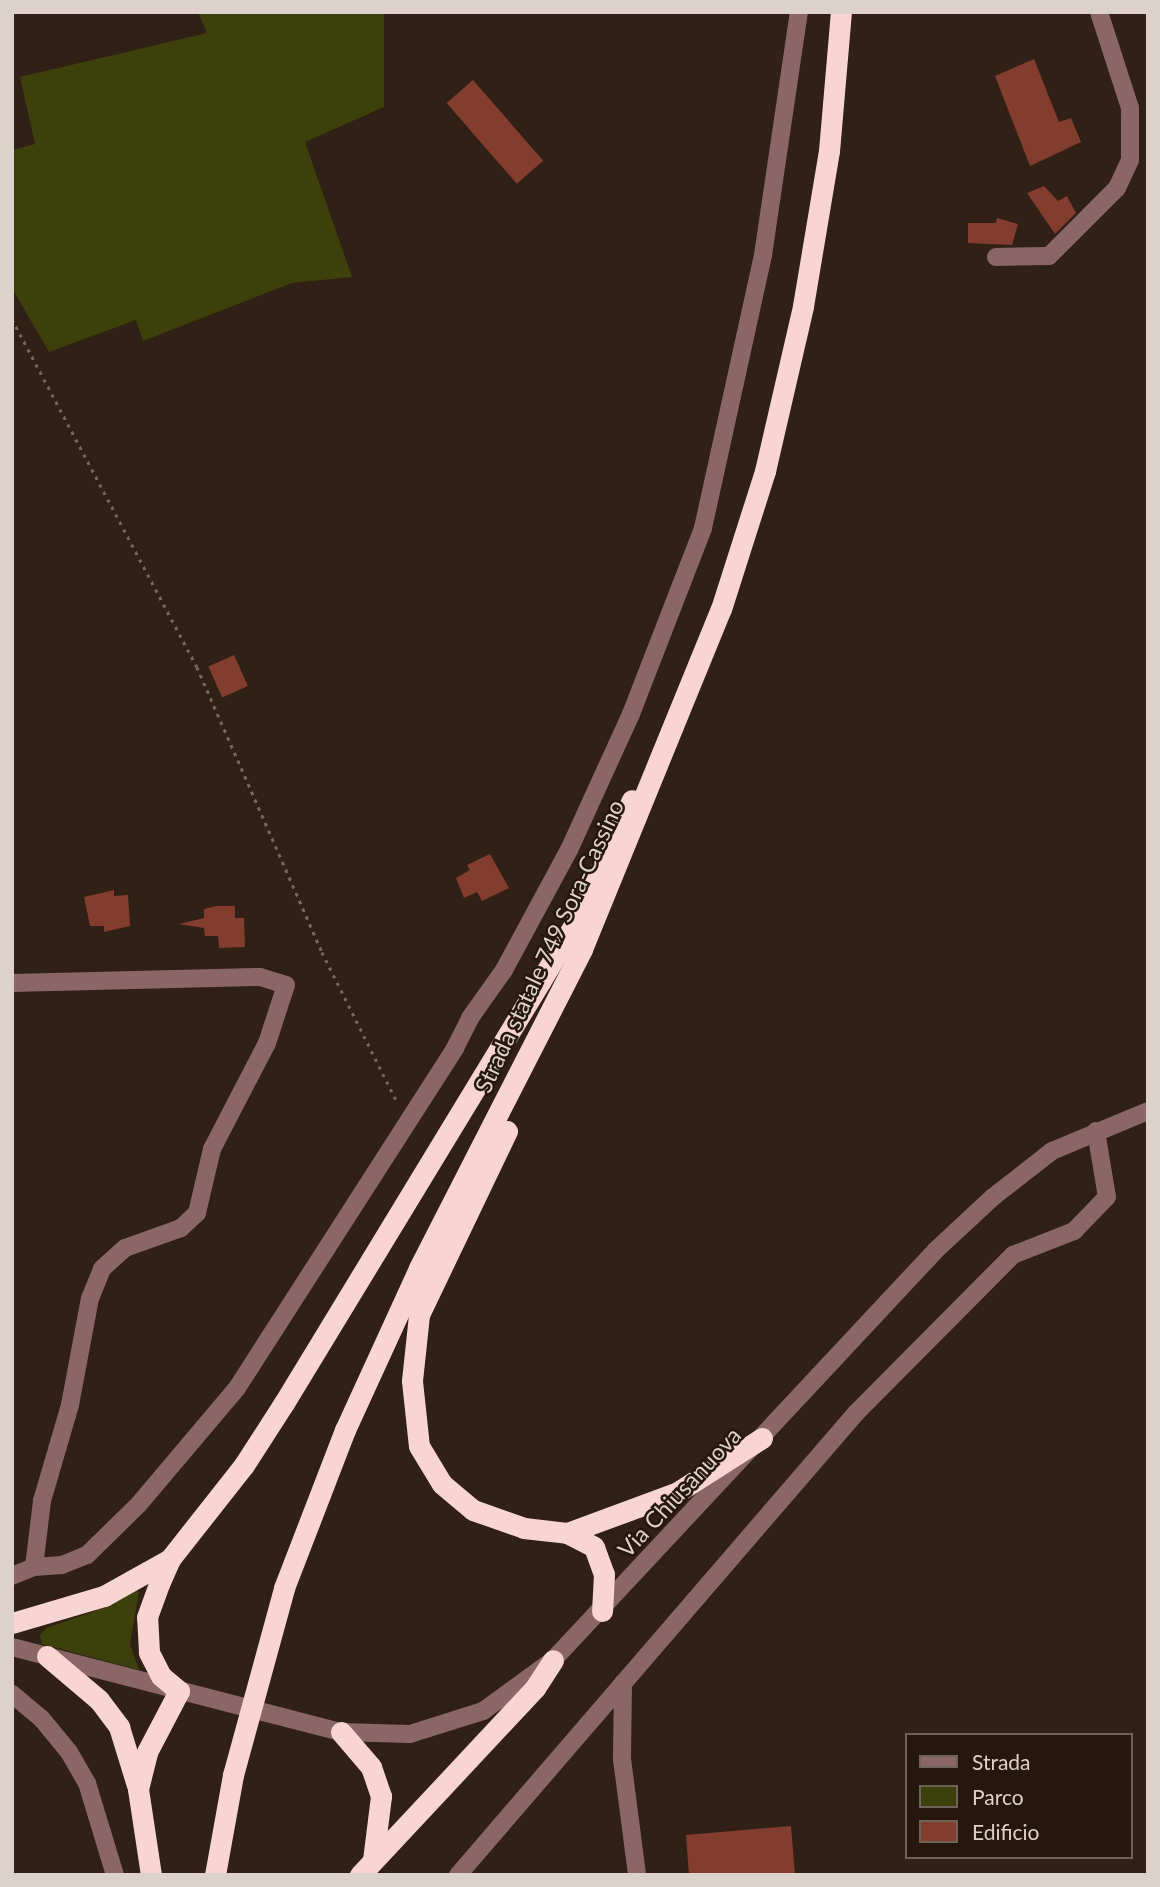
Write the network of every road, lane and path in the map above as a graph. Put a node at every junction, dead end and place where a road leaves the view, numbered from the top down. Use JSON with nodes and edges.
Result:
{"nodes":[{"id":1,"x":799,"y":12,"type":"edge"},
{"id":2,"x":841,"y":12,"type":"edge"},
{"id":3,"x":1099,"y":12,"type":"edge"},
{"id":4,"x":996,"y":257,"type":"dead end"},
{"id":5,"x":12,"y":319,"type":"edge"},
{"id":6,"x":667,"y":746,"type":"junction"},
{"id":7,"x":582,"y":950,"type":"junction"},
{"id":8,"x":12,"y":983,"type":"edge"},
{"id":9,"x":1148,"y":1111,"type":"edge"},
{"id":10,"x":407,"y":1123,"type":"junction"},
{"id":11,"x":1096,"y":1131,"type":"junction"},
{"id":12,"x":762,"y":1438,"type":"junction"},
{"id":13,"x":567,"y":1533,"type":"junction"},
{"id":14,"x":170,"y":1559,"type":"junction"},
{"id":15,"x":34,"y":1567,"type":"junction"},
{"id":16,"x":12,"y":1576,"type":"edge"},
{"id":17,"x":602,"y":1611,"type":"junction"},
{"id":18,"x":12,"y":1623,"type":"edge"},
{"id":19,"x":12,"y":1647,"type":"edge"},
{"id":20,"x":47,"y":1656,"type":"junction"},
{"id":21,"x":553,"y":1660,"type":"junction"},
{"id":22,"x":623,"y":1683,"type":"junction"},
{"id":23,"x":179,"y":1691,"type":"junction"},
{"id":24,"x":12,"y":1694,"type":"edge"},
{"id":25,"x":341,"y":1732,"type":"junction"},
{"id":26,"x":138,"y":1789,"type":"junction"},
{"id":27,"x":366,"y":1867,"type":"edge"},
{"id":28,"x":115,"y":1875,"type":"edge"},
{"id":29,"x":151,"y":1875,"type":"edge"},
{"id":30,"x":215,"y":1875,"type":"edge"},
{"id":31,"x":458,"y":1875,"type":"edge"},
{"id":32,"x":638,"y":1875,"type":"edge"}],
"edges":[{"from":1,"to":10,"type":"street"},
{"from":2,"to":6,"type":"highway","name":"Strada statale 749 Sora-Cassino"},
{"from":3,"to":4,"type":"street"},
{"from":5,"to":10,"type":"path"},
{"from":6,"to":7,"type":"highway","name":"Strada statale 749 Sora-Cassino"},
{"from":6,"to":14,"type":"highway"},
{"from":7,"to":13,"type":"highway"},
{"from":7,"to":30,"type":"highway","name":"Strada statale 749 Sora-Cassino"},
{"from":8,"to":15,"type":"street"},
{"from":9,"to":11,"type":"street","name":"Via Chiusanuova"},
{"from":10,"to":15,"type":"street"},
{"from":11,"to":12,"type":"street","name":"Via Chiusanuova"},
{"from":11,"to":22,"type":"street"},
{"from":12,"to":13,"type":"highway"},
{"from":12,"to":17,"type":"street","name":"Via Chiusanuova"},
{"from":13,"to":17,"type":"highway"},
{"from":14,"to":18,"type":"highway"},
{"from":14,"to":23,"type":"highway"},
{"from":15,"to":16,"type":"street"},
{"from":17,"to":21,"type":"street","name":"Via Chiusanuova"},
{"from":19,"to":20,"type":"street","name":"Via Chiusanuova"},
{"from":20,"to":23,"type":"street","name":"Via Chiusanuova"},
{"from":20,"to":26,"type":"highway"},
{"from":21,"to":25,"type":"street","name":"Via Chiusanuova"},
{"from":21,"to":27,"type":"highway"},
{"from":22,"to":31,"type":"street"},
{"from":22,"to":32,"type":"street"},
{"from":23,"to":25,"type":"street","name":"Via Chiusanuova"},
{"from":23,"to":26,"type":"highway"},
{"from":24,"to":28,"type":"street"},
{"from":25,"to":27,"type":"highway"},
{"from":26,"to":29,"type":"highway"}]}
